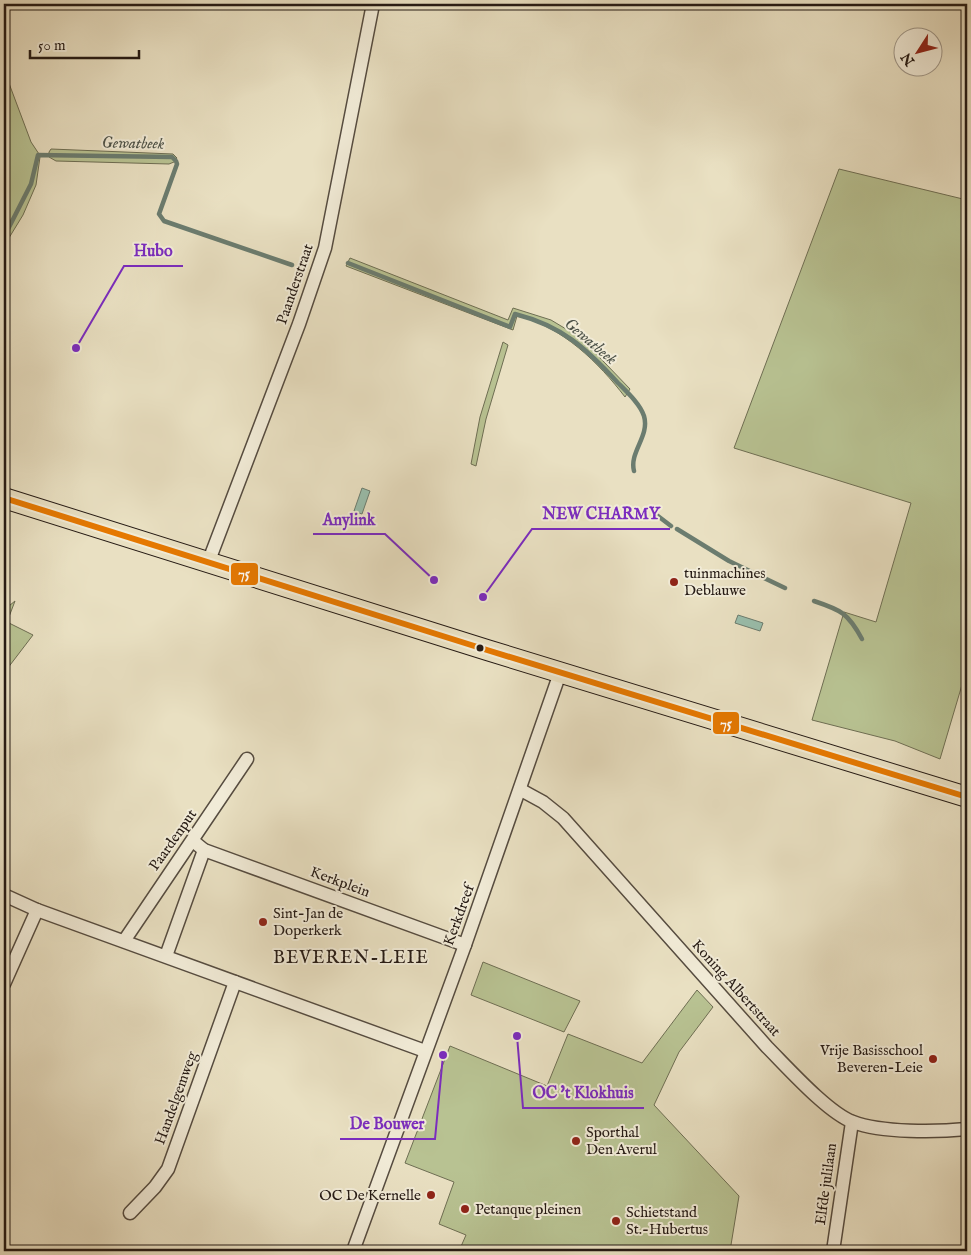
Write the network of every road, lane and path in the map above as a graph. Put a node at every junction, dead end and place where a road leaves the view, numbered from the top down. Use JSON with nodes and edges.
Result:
{"nodes":[{"id":1,"x":373,"y":4,"type":"edge"},
{"id":2,"x":4,"y":498,"type":"edge"},
{"id":3,"x":208,"y":563,"type":"junction"},
{"id":4,"x":560,"y":673,"type":"junction"},
{"id":5,"x":247,"y":759,"type":"dead end"},
{"id":6,"x":521,"y":790,"type":"junction"},
{"id":7,"x":967,"y":797,"type":"edge"},
{"id":8,"x":193,"y":841,"type":"junction"},
{"id":9,"x":204,"y":850,"type":"junction"},
{"id":10,"x":4,"y":895,"type":"edge"},
{"id":11,"x":38,"y":910,"type":"junction"},
{"id":12,"x":124,"y":941,"type":"junction"},
{"id":13,"x":466,"y":945,"type":"junction"},
{"id":14,"x":166,"y":956,"type":"junction"},
{"id":15,"x":235,"y":982,"type":"junction"},
{"id":16,"x":4,"y":984,"type":"edge"},
{"id":17,"x":426,"y":1051,"type":"junction"},
{"id":18,"x":852,"y":1122,"type":"junction"},
{"id":19,"x":967,"y":1129,"type":"edge"},
{"id":20,"x":130,"y":1212,"type":"dead end"},
{"id":21,"x":353,"y":1251,"type":"edge"},
{"id":22,"x":833,"y":1251,"type":"edge"}],
"edges":[{"from":1,"to":3,"type":"street","name":"Paanderstraat"},
{"from":2,"to":3,"type":"main road"},
{"from":3,"to":4,"type":"main road"},
{"from":4,"to":6,"type":"street","name":"Kerkdreef"},
{"from":4,"to":7,"type":"main road"},
{"from":5,"to":8,"type":"street","name":"Paardenput"},
{"from":6,"to":13,"type":"street","name":"Kerkdreef"},
{"from":6,"to":18,"type":"street","name":"Koning Albertstraat"},
{"from":8,"to":9,"type":"street","name":"Kerkplein"},
{"from":8,"to":12,"type":"street","name":"Paardenput"},
{"from":9,"to":13,"type":"street","name":"Kerkplein"},
{"from":9,"to":14,"type":"street"},
{"from":10,"to":11,"type":"street"},
{"from":11,"to":12,"type":"street"},
{"from":11,"to":16,"type":"street"},
{"from":12,"to":14,"type":"street"},
{"from":13,"to":17,"type":"street","name":"Kerkdreef"},
{"from":14,"to":15,"type":"street"},
{"from":15,"to":17,"type":"street"},
{"from":15,"to":20,"type":"street","name":"Handelgemweg"},
{"from":17,"to":21,"type":"street","name":"Kerkdreef"},
{"from":18,"to":19,"type":"street","name":"Koning Albertstraat"},
{"from":18,"to":22,"type":"street","name":"Elfde julilaan"}]}
